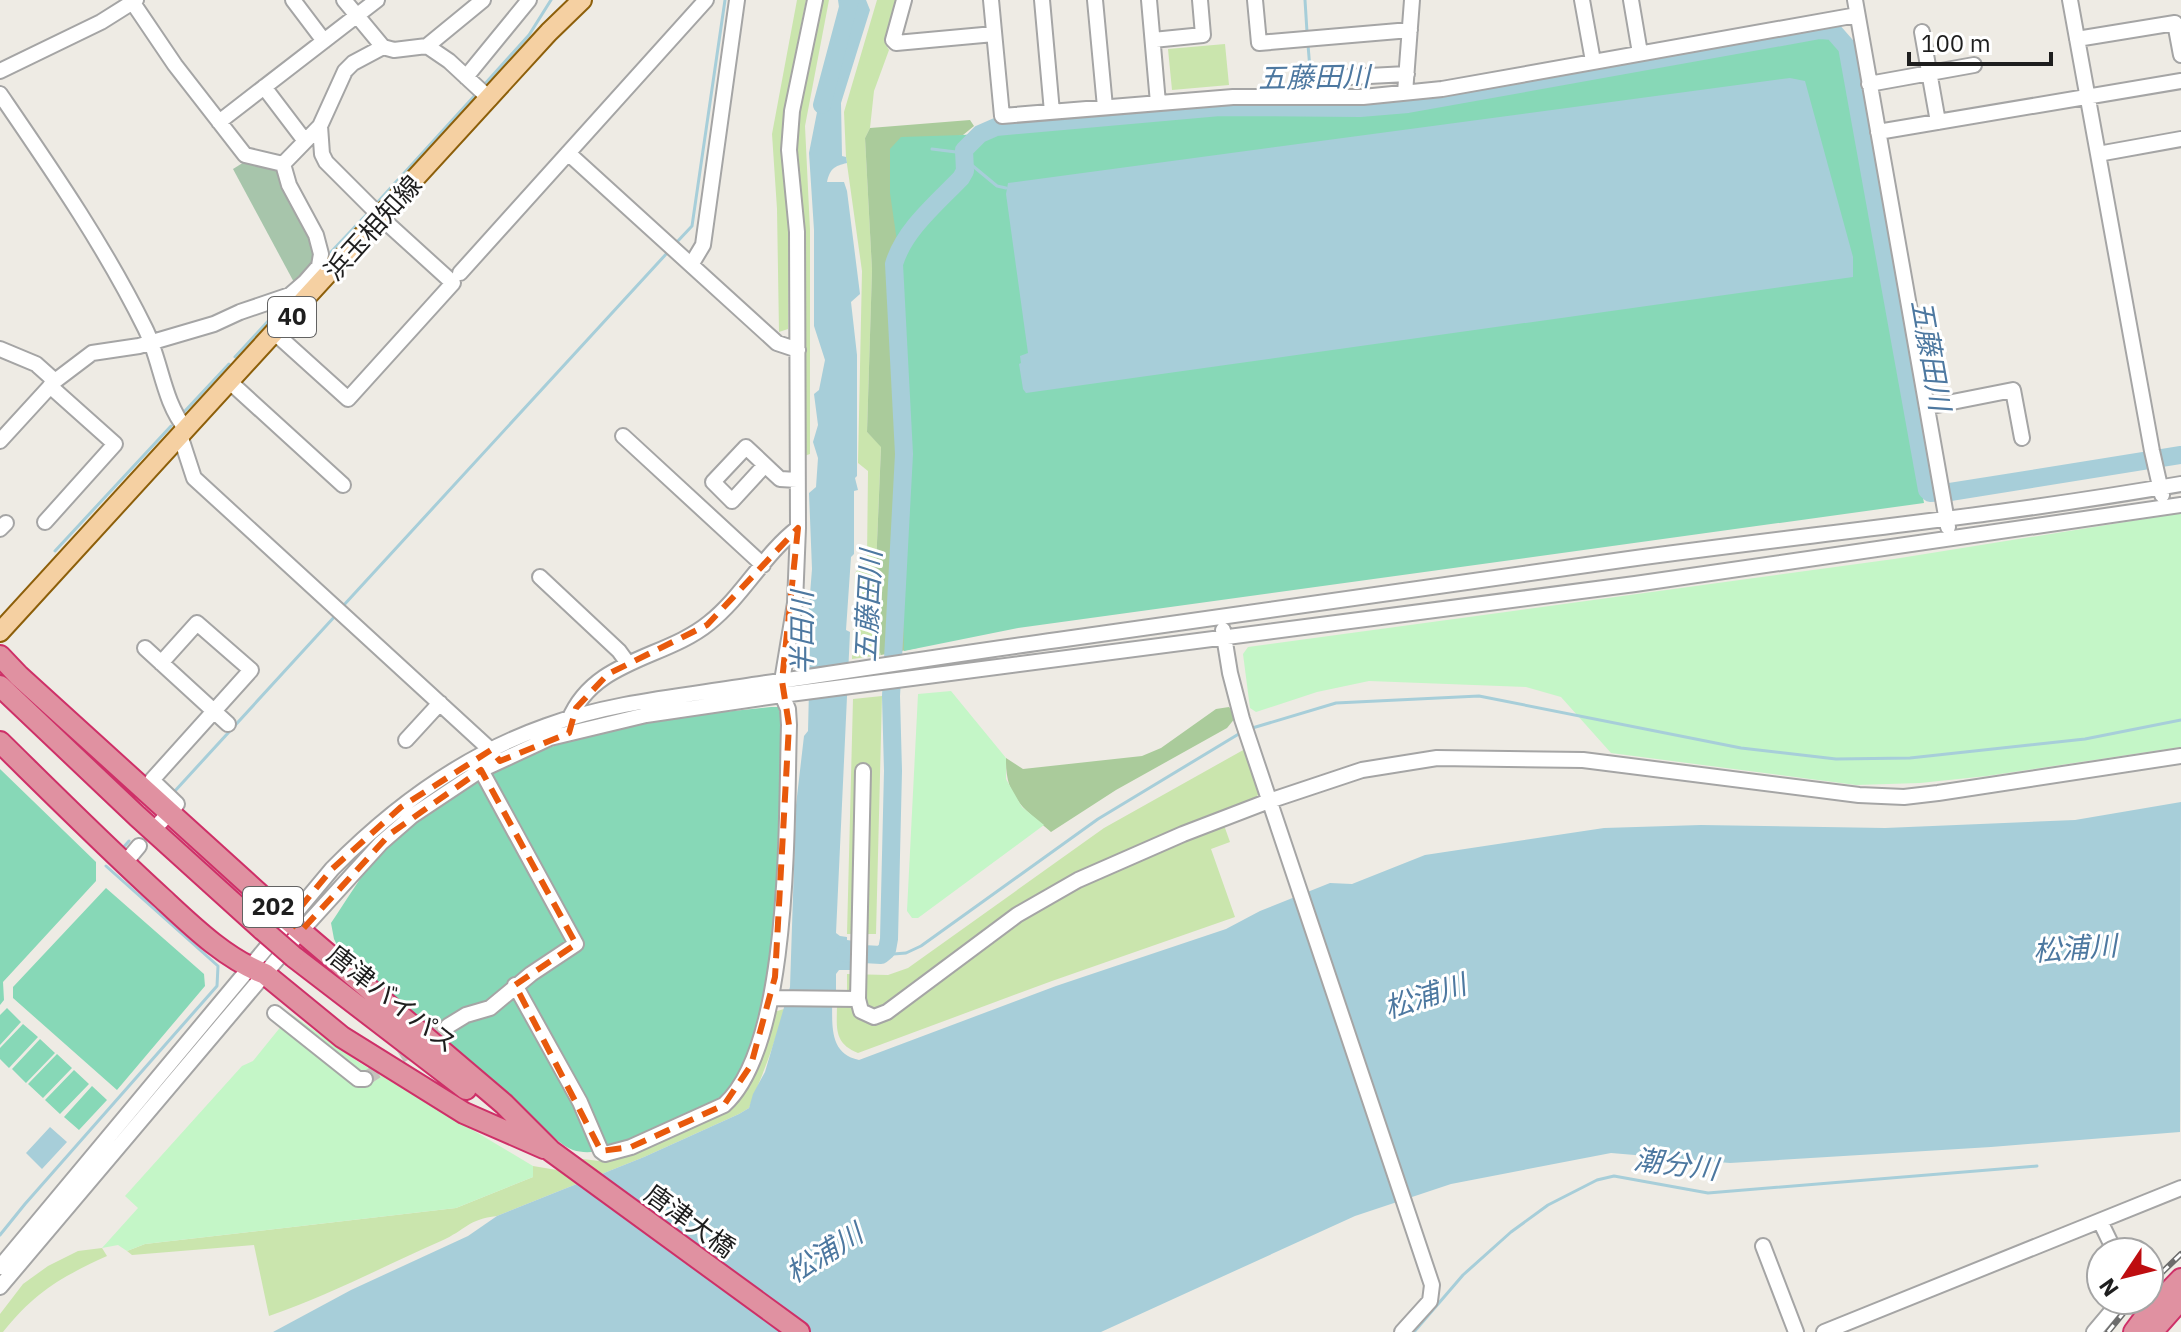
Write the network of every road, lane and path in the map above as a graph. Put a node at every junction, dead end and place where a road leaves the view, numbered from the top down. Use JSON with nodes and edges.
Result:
{"nodes":[{"id":1,"x":293,"y":0,"type":"edge"},
{"id":2,"x":344,"y":0,"type":"edge"},
{"id":3,"x":377,"y":0,"type":"edge"},
{"id":4,"x":483,"y":0,"type":"edge"},
{"id":5,"x":529,"y":0,"type":"edge"},
{"id":6,"x":582,"y":0,"type":"edge"},
{"id":7,"x":706,"y":0,"type":"edge"},
{"id":8,"x":737,"y":0,"type":"edge"},
{"id":9,"x":815,"y":0,"type":"edge"},
{"id":10,"x":904,"y":0,"type":"edge"},
{"id":11,"x":991,"y":0,"type":"edge"},
{"id":12,"x":1042,"y":0,"type":"edge"},
{"id":13,"x":1095,"y":0,"type":"edge"},
{"id":14,"x":1149,"y":0,"type":"edge"},
{"id":15,"x":1200,"y":0,"type":"edge"},
{"id":16,"x":1255,"y":0,"type":"edge"},
{"id":17,"x":1412,"y":0,"type":"edge"},
{"id":18,"x":1582,"y":0,"type":"edge"},
{"id":19,"x":1631,"y":0,"type":"edge"},
{"id":20,"x":2070,"y":0,"type":"edge"},
{"id":21,"x":133,"y":1,"type":"edge"},
{"id":22,"x":1856,"y":7,"type":"edge"},
{"id":23,"x":356,"y":16,"type":"junction"},
{"id":24,"x":1410,"y":30,"type":"junction"},
{"id":25,"x":1922,"y":32,"type":"dead end"},
{"id":26,"x":994,"y":34,"type":"junction"},
{"id":27,"x":2077,"y":39,"type":"junction"},
{"id":28,"x":1153,"y":40,"type":"junction"},
{"id":29,"x":324,"y":41,"type":"junction"},
{"id":30,"x":427,"y":46,"type":"junction"},
{"id":31,"x":383,"y":47,"type":"junction"},
{"id":32,"x":1640,"y":53,"type":"junction"},
{"id":33,"x":2181,"y":55,"type":"edge"},
{"id":34,"x":1593,"y":61,"type":"junction"},
{"id":35,"x":1974,"y":65,"type":"dead end"},
{"id":36,"x":0,"y":71,"type":"edge"},
{"id":37,"x":1929,"y":73,"type":"junction"},
{"id":38,"x":1407,"y":74,"type":"junction"},
{"id":39,"x":466,"y":77,"type":"junction"},
{"id":40,"x":1331,"y":78,"type":"dead end"},
{"id":41,"x":2181,"y":81,"type":"edge"},
{"id":42,"x":1869,"y":84,"type":"junction"},
{"id":43,"x":264,"y":87,"type":"junction"},
{"id":44,"x":1405,"y":93,"type":"junction"},
{"id":45,"x":0,"y":94,"type":"edge"},
{"id":46,"x":2087,"y":95,"type":"junction"},
{"id":47,"x":490,"y":99,"type":"junction"},
{"id":48,"x":1158,"y":103,"type":"junction"},
{"id":49,"x":1105,"y":107,"type":"junction"},
{"id":50,"x":1052,"y":112,"type":"junction"},
{"id":51,"x":219,"y":122,"type":"junction"},
{"id":52,"x":1938,"y":122,"type":"junction"},
{"id":53,"x":320,"y":126,"type":"junction"},
{"id":54,"x":1878,"y":132,"type":"junction"},
{"id":55,"x":2181,"y":139,"type":"edge"},
{"id":56,"x":305,"y":141,"type":"junction"},
{"id":57,"x":568,"y":153,"type":"junction"},
{"id":58,"x":2098,"y":154,"type":"junction"},
{"id":59,"x":283,"y":164,"type":"junction"},
{"id":60,"x":383,"y":217,"type":"junction"},
{"id":61,"x":691,"y":265,"type":"junction"},
{"id":62,"x":460,"y":273,"type":"dead end"},
{"id":63,"x":276,"y":334,"type":"junction"},
{"id":64,"x":152,"y":342,"type":"junction"},
{"id":65,"x":0,"y":349,"type":"edge"},
{"id":66,"x":798,"y":350,"type":"junction"},
{"id":67,"x":230,"y":382,"type":"junction"},
{"id":68,"x":52,"y":383,"type":"junction"},
{"id":69,"x":1927,"y":407,"type":"junction"},
{"id":70,"x":183,"y":432,"type":"junction"},
{"id":71,"x":623,"y":436,"type":"dead end"},
{"id":72,"x":2022,"y":438,"type":"dead end"},
{"id":73,"x":0,"y":441,"type":"edge"},
{"id":74,"x":765,"y":465,"type":"dead end"},
{"id":75,"x":797,"y":480,"type":"junction"},
{"id":76,"x":2181,"y":484,"type":"edge"},
{"id":77,"x":343,"y":485,"type":"dead end"},
{"id":78,"x":2160,"y":488,"type":"junction"},
{"id":79,"x":2181,"y":505,"type":"edge"},
{"id":80,"x":2165,"y":508,"type":"junction"},
{"id":81,"x":1947,"y":519,"type":"junction"},
{"id":82,"x":45,"y":522,"type":"dead end"},
{"id":83,"x":798,"y":528,"type":"junction"},
{"id":84,"x":1950,"y":539,"type":"junction"},
{"id":85,"x":763,"y":565,"type":"junction"},
{"id":86,"x":540,"y":577,"type":"dead end"},
{"id":87,"x":1221,"y":618,"type":"junction"},
{"id":88,"x":0,"y":632,"type":"edge"},
{"id":89,"x":1224,"y":638,"type":"junction"},
{"id":90,"x":145,"y":648,"type":"dead end"},
{"id":91,"x":0,"y":656,"type":"edge"},
{"id":92,"x":627,"y":662,"type":"junction"},
{"id":93,"x":161,"y":663,"type":"junction"},
{"id":94,"x":0,"y":686,"type":"edge"},
{"id":95,"x":782,"y":688,"type":"junction"},
{"id":96,"x":440,"y":703,"type":"junction"},
{"id":97,"x":0,"y":704,"type":"edge"},
{"id":98,"x":214,"y":711,"type":"junction"},
{"id":99,"x":228,"y":724,"type":"dead end"},
{"id":100,"x":569,"y":725,"type":"junction"},
{"id":101,"x":406,"y":740,"type":"dead end"},
{"id":102,"x":0,"y":742,"type":"edge"},
{"id":103,"x":496,"y":755,"type":"junction"},
{"id":104,"x":2181,"y":756,"type":"edge"},
{"id":105,"x":481,"y":770,"type":"junction"},
{"id":106,"x":863,"y":771,"type":"dead end"},
{"id":107,"x":1270,"y":803,"type":"junction"},
{"id":108,"x":137,"y":816,"type":"junction"},
{"id":109,"x":164,"y":819,"type":"junction"},
{"id":110,"x":139,"y":846,"type":"dead end"},
{"id":111,"x":124,"y":864,"type":"junction"},
{"id":112,"x":295,"y":926,"type":"junction"},
{"id":113,"x":258,"y":971,"type":"junction"},
{"id":114,"x":515,"y":985,"type":"junction"},
{"id":115,"x":772,"y":998,"type":"junction"},
{"id":116,"x":858,"y":999,"type":"junction"},
{"id":117,"x":275,"y":1013,"type":"dead end"},
{"id":118,"x":448,"y":1026,"type":"tunnel mouth"},
{"id":119,"x":365,"y":1079,"type":"dead end"},
{"id":120,"x":551,"y":1151,"type":"junction"},
{"id":121,"x":2181,"y":1188,"type":"edge"},
{"id":122,"x":2100,"y":1221,"type":"junction"},
{"id":123,"x":2107,"y":1236,"type":"edge"},
{"id":124,"x":1763,"y":1246,"type":"dead end"},
{"id":125,"x":0,"y":1267,"type":"edge"},
{"id":126,"x":2181,"y":1279,"type":"edge"},
{"id":127,"x":0,"y":1287,"type":"edge"},
{"id":128,"x":2181,"y":1299,"type":"edge"},
{"id":129,"x":2108,"y":1316,"type":"edge"},
{"id":130,"x":2149,"y":1317,"type":"edge"},
{"id":131,"x":1829,"y":1331,"type":"edge"},
{"id":132,"x":799,"y":1332,"type":"edge"},
{"id":133,"x":1402,"y":1332,"type":"edge"},
{"id":134,"x":1796,"y":1332,"type":"edge"},
{"id":135,"x":2094,"y":1332,"type":"edge"},
{"id":136,"x":2134,"y":1332,"type":"edge"}],
"edges":[{"from":1,"to":29,"type":"street"},
{"from":2,"to":23,"type":"street"},
{"from":3,"to":23,"type":"street"},
{"from":4,"to":30,"type":"street"},
{"from":5,"to":39,"type":"street"},
{"from":6,"to":47,"type":"main road","name":"浜玉相知線","number":"40"},
{"from":7,"to":57,"type":"street"},
{"from":8,"to":61,"type":"street"},
{"from":9,"to":66,"type":"street"},
{"from":10,"to":26,"type":"street"},
{"from":11,"to":26,"type":"street"},
{"from":12,"to":50,"type":"street"},
{"from":13,"to":49,"type":"street"},
{"from":14,"to":28,"type":"street"},
{"from":15,"to":28,"type":"street"},
{"from":16,"to":24,"type":"street"},
{"from":17,"to":24,"type":"street"},
{"from":18,"to":34,"type":"street"},
{"from":19,"to":32,"type":"street"},
{"from":20,"to":27,"type":"street"},
{"from":21,"to":36,"type":"street"},
{"from":21,"to":51,"type":"street"},
{"from":22,"to":32,"type":"street"},
{"from":22,"to":42,"type":"street"},
{"from":23,"to":29,"type":"street"},
{"from":23,"to":31,"type":"street"},
{"from":24,"to":38,"type":"street"},
{"from":25,"to":37,"type":"street"},
{"from":26,"to":50,"type":"street"},
{"from":27,"to":33,"type":"street"},
{"from":27,"to":46,"type":"street"},
{"from":28,"to":48,"type":"street"},
{"from":29,"to":43,"type":"street"},
{"from":30,"to":31,"type":"street"},
{"from":30,"to":39,"type":"street"},
{"from":31,"to":53,"type":"street"},
{"from":32,"to":34,"type":"street"},
{"from":34,"to":44,"type":"street"},
{"from":35,"to":37,"type":"street"},
{"from":37,"to":42,"type":"street"},
{"from":37,"to":52,"type":"street"},
{"from":38,"to":40,"type":"street"},
{"from":38,"to":44,"type":"street"},
{"from":39,"to":47,"type":"street"},
{"from":41,"to":46,"type":"street"},
{"from":42,"to":54,"type":"street"},
{"from":43,"to":51,"type":"street"},
{"from":43,"to":56,"type":"street"},
{"from":44,"to":48,"type":"street"},
{"from":45,"to":64,"type":"street"},
{"from":46,"to":52,"type":"street"},
{"from":46,"to":58,"type":"street"},
{"from":47,"to":60,"type":"main road","name":"浜玉相知線","number":"40"},
{"from":48,"to":49,"type":"street"},
{"from":49,"to":50,"type":"street"},
{"from":51,"to":59,"type":"street"},
{"from":52,"to":54,"type":"street"},
{"from":53,"to":56,"type":"street"},
{"from":53,"to":60,"type":"street"},
{"from":54,"to":69,"type":"street"},
{"from":55,"to":58,"type":"street"},
{"from":56,"to":59,"type":"street"},
{"from":57,"to":61,"type":"street"},
{"from":57,"to":62,"type":"street"},
{"from":58,"to":78,"type":"street"},
{"from":59,"to":64,"type":"street"},
{"from":60,"to":63,"type":"main road","name":"浜玉相知線","number":"40"},
{"from":60,"to":63,"type":"street"},
{"from":61,"to":66,"type":"street"},
{"from":63,"to":67,"type":"main road","name":"浜玉相知線","number":"40"},
{"from":64,"to":68,"type":"street"},
{"from":64,"to":70,"type":"street"},
{"from":65,"to":68,"type":"street"},
{"from":66,"to":75,"type":"street"},
{"from":67,"to":70,"type":"main road","name":"浜玉相知線","number":"40"},
{"from":67,"to":77,"type":"street"},
{"from":68,"to":73,"type":"street"},
{"from":68,"to":82,"type":"street"},
{"from":69,"to":72,"type":"street"},
{"from":69,"to":81,"type":"street"},
{"from":70,"to":88,"type":"main road","name":"浜玉相知線","number":"40"},
{"from":70,"to":96,"type":"street"},
{"from":71,"to":85,"type":"street"},
{"from":74,"to":75,"type":"street"},
{"from":75,"to":83,"type":"street"},
{"from":76,"to":78,"type":"street"},
{"from":78,"to":80,"type":"street"},
{"from":78,"to":81,"type":"street"},
{"from":79,"to":80,"type":"street"},
{"from":80,"to":84,"type":"street"},
{"from":81,"to":84,"type":"street"},
{"from":81,"to":87,"type":"street"},
{"from":83,"to":85,"type":"street"},
{"from":83,"to":95,"type":"street"},
{"from":84,"to":89,"type":"street"},
{"from":85,"to":92,"type":"street"},
{"from":86,"to":92,"type":"street"},
{"from":87,"to":89,"type":"street"},
{"from":87,"to":95,"type":"street"},
{"from":89,"to":95,"type":"street"},
{"from":89,"to":107,"type":"street"},
{"from":90,"to":93,"type":"street"},
{"from":91,"to":109,"type":"highway","number":"202"},
{"from":92,"to":100,"type":"street"},
{"from":93,"to":98,"type":"street"},
{"from":93,"to":98,"type":"street"},
{"from":94,"to":108,"type":"highway","name":"唐津バイパス","number":"202"},
{"from":95,"to":100,"type":"street"},
{"from":95,"to":115,"type":"street"},
{"from":96,"to":101,"type":"street"},
{"from":96,"to":103,"type":"street"},
{"from":97,"to":108,"type":"highway","name":"唐津バイパス","number":"202"},
{"from":98,"to":99,"type":"street"},
{"from":98,"to":109,"type":"street"},
{"from":100,"to":103,"type":"street"},
{"from":102,"to":111,"type":"highway","number":"202"},
{"from":103,"to":105,"type":"street"},
{"from":103,"to":112,"type":"street"},
{"from":104,"to":107,"type":"street"},
{"from":105,"to":112,"type":"street"},
{"from":105,"to":114,"type":"street"},
{"from":106,"to":116,"type":"street"},
{"from":107,"to":116,"type":"street"},
{"from":107,"to":133,"type":"street"},
{"from":108,"to":120,"type":"highway","name":"唐津バイパス","number":"202","bridge":true},
{"from":109,"to":112,"type":"highway","number":"202"},
{"from":110,"to":111,"type":"street"},
{"from":111,"to":113,"type":"highway","number":"202"},
{"from":112,"to":113,"type":"street"},
{"from":112,"to":120,"type":"highway","number":"202"},
{"from":113,"to":120,"type":"highway","number":"202"},
{"from":113,"to":125,"type":"street"},
{"from":113,"to":127,"type":"street"},
{"from":114,"to":115,"type":"street"},
{"from":114,"to":118,"type":"street"},
{"from":115,"to":116,"type":"street"},
{"from":117,"to":119,"type":"street"},
{"from":120,"to":132,"type":"highway","name":"唐津大橋","number":"202"},
{"from":121,"to":122,"type":"street"},
{"from":122,"to":123,"type":"street"},
{"from":122,"to":131,"type":"street"},
{"from":124,"to":134,"type":"street"},
{"from":126,"to":130,"type":"highway"},
{"from":128,"to":130,"type":"highway"},
{"from":129,"to":135,"type":"street"},
{"from":130,"to":136,"type":"highway"}]}
